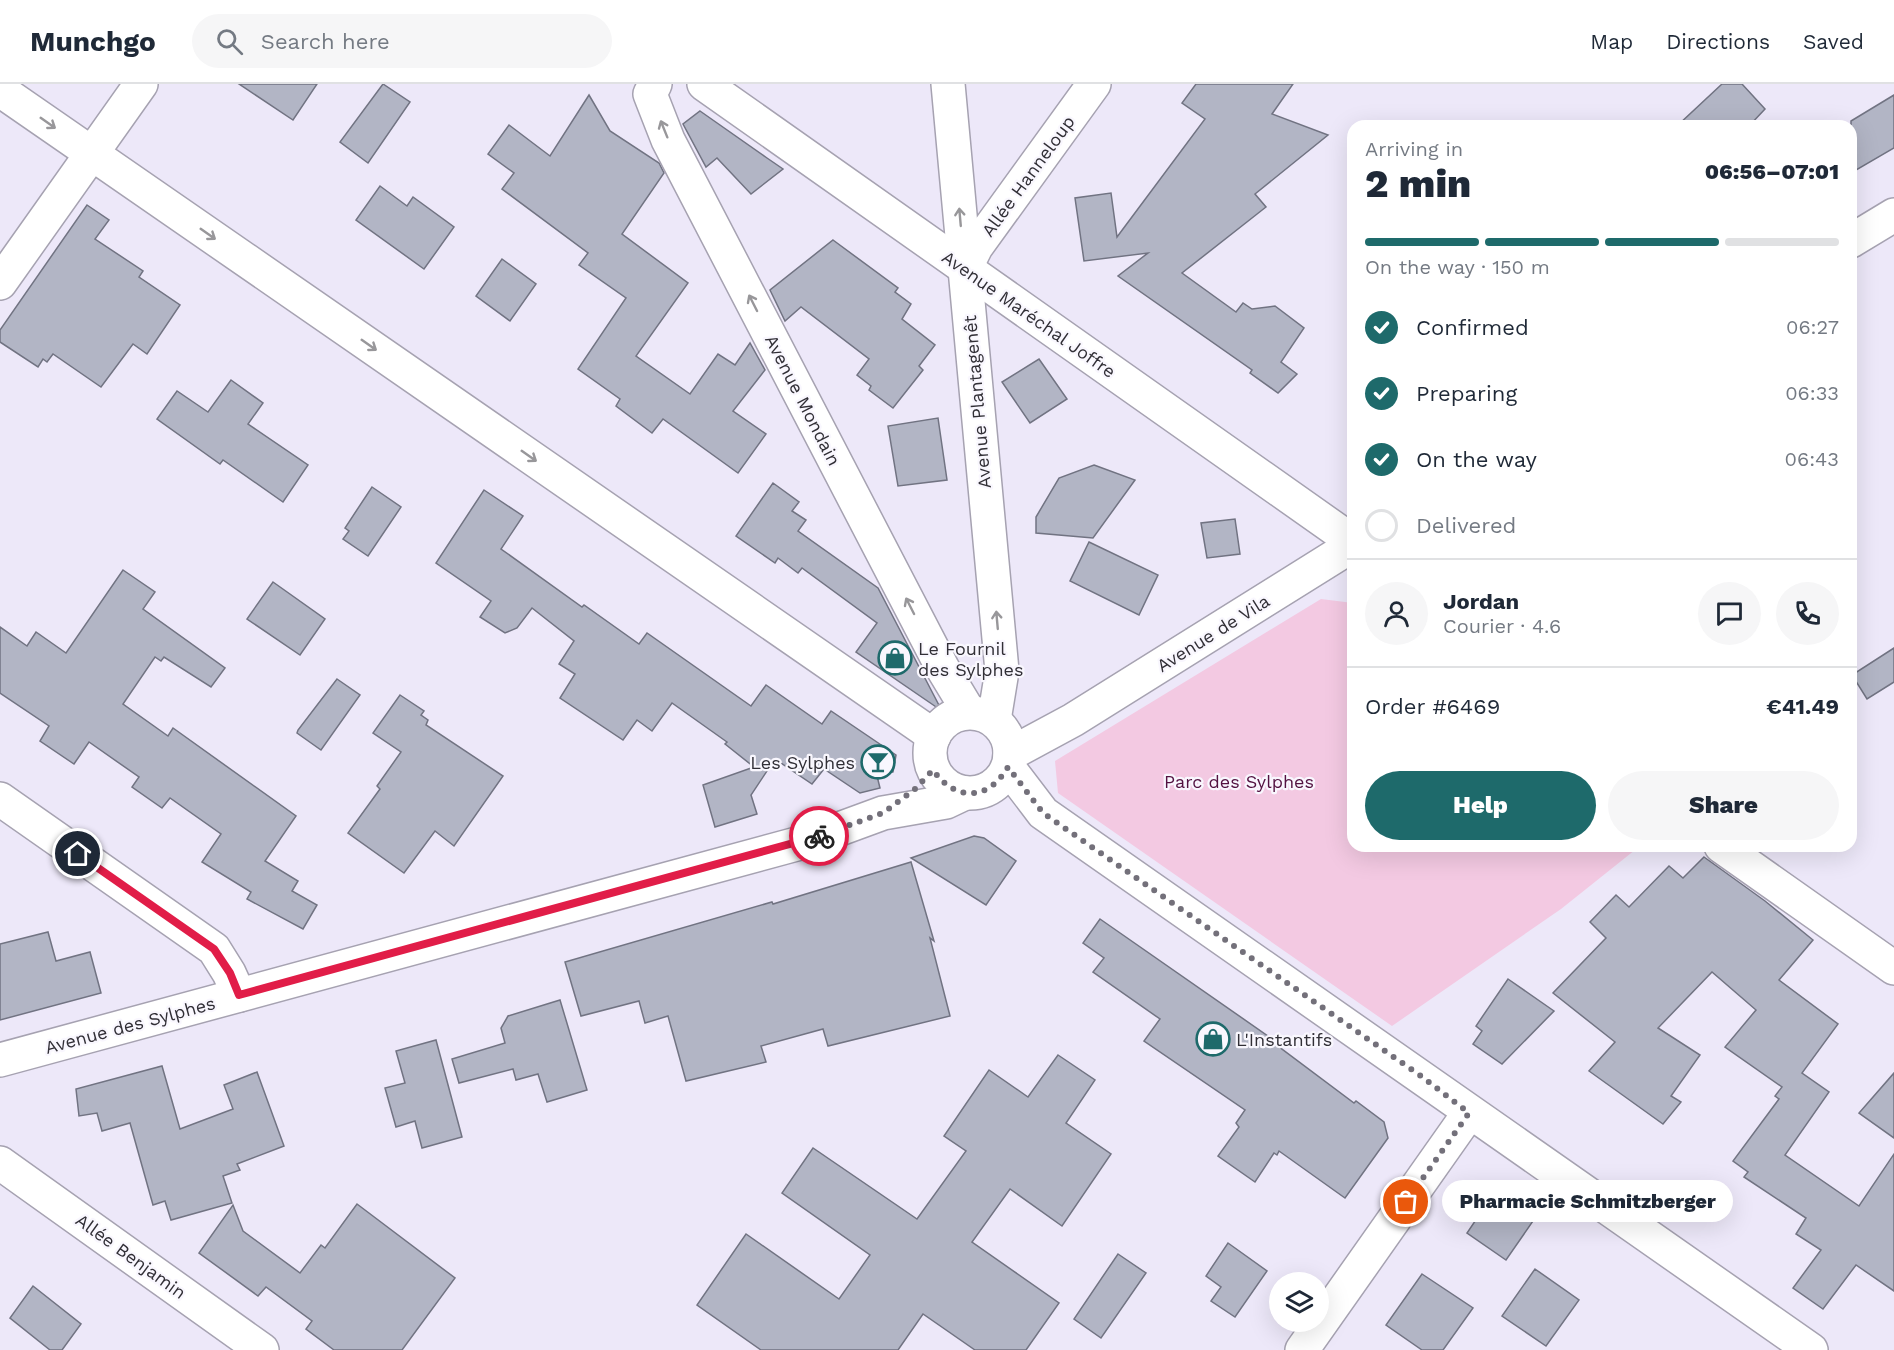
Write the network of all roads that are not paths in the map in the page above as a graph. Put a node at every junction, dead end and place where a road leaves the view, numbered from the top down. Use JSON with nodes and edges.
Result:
{"nodes":[{"id":1,"x":141,"y":84,"type":"edge"},
{"id":2,"x":655,"y":84,"type":"edge"},
{"id":3,"x":704,"y":84,"type":"edge"},
{"id":4,"x":948,"y":84,"type":"edge"},
{"id":5,"x":1094,"y":84,"type":"edge"},
{"id":6,"x":0,"y":90,"type":"edge"},
{"id":7,"x":91,"y":153,"type":"junction"},
{"id":8,"x":1894,"y":215,"type":"edge"},
{"id":9,"x":1857,"y":237,"type":"edge"},
{"id":10,"x":965,"y":269,"type":"junction"},
{"id":11,"x":0,"y":283,"type":"edge"},
{"id":12,"x":1347,"y":541,"type":"edge"},
{"id":13,"x":1347,"y":549,"type":"edge"},
{"id":14,"x":934,"y":736,"type":"junction"},
{"id":15,"x":997,"y":736,"type":"junction"},
{"id":16,"x":933,"y":770,"type":"junction"},
{"id":17,"x":972,"y":793,"type":"junction"},
{"id":18,"x":0,"y":799,"type":"edge"},
{"id":19,"x":883,"y":813,"type":"junction"},
{"id":20,"x":1043,"y":813,"type":"junction"},
{"id":21,"x":1730,"y":852,"type":"edge"},
{"id":22,"x":1894,"y":968,"type":"edge"},
{"id":23,"x":239,"y":995,"type":"junction"},
{"id":24,"x":0,"y":1060,"type":"edge"},
{"id":25,"x":1469,"y":1113,"type":"junction"},
{"id":26,"x":0,"y":1163,"type":"edge"},
{"id":27,"x":262,"y":1350,"type":"edge"},
{"id":28,"x":1302,"y":1350,"type":"edge"},
{"id":29,"x":1811,"y":1350,"type":"edge"}],
"edges":[{"from":1,"to":7,"type":"street"},
{"from":15,"to":2,"type":"street","name":"Avenue Mondain","one_way":true},
{"from":3,"to":10,"type":"street","name":"Avenue Maréchal Joffre"},
{"from":10,"to":4,"type":"street","name":"Avenue Plantagenêt","one_way":true},
{"from":5,"to":10,"type":"street","name":"Allée Hanneloup"},
{"from":6,"to":7,"type":"street","one_way":true},
{"from":7,"to":11,"type":"street"},
{"from":7,"to":14,"type":"street","one_way":true},
{"from":8,"to":9,"type":"street"},
{"from":10,"to":12,"type":"street","name":"Avenue Maréchal Joffre"},
{"from":15,"to":10,"type":"street","name":"Avenue Plantagenêt","one_way":true},
{"from":13,"to":15,"type":"street","name":"Avenue de Vila"},
{"from":14,"to":15,"type":"street"},
{"from":14,"to":16,"type":"street"},
{"from":15,"to":17,"type":"street"},
{"from":15,"to":20,"type":"street","name":"Avenue Mondain"},
{"from":16,"to":17,"type":"street"},
{"from":16,"to":19,"type":"street","name":"Avenue des Sylphes"},
{"from":17,"to":19,"type":"street","name":"Avenue des Sylphes"},
{"from":17,"to":20,"type":"street"},
{"from":18,"to":23,"type":"street"},
{"from":19,"to":23,"type":"street","name":"Avenue des Sylphes"},
{"from":20,"to":25,"type":"street"},
{"from":21,"to":22,"type":"street"},
{"from":23,"to":24,"type":"street","name":"Avenue des Sylphes"},
{"from":25,"to":28,"type":"street"},
{"from":25,"to":29,"type":"street"},
{"from":26,"to":27,"type":"street","name":"Allée Benjamin"}]}
